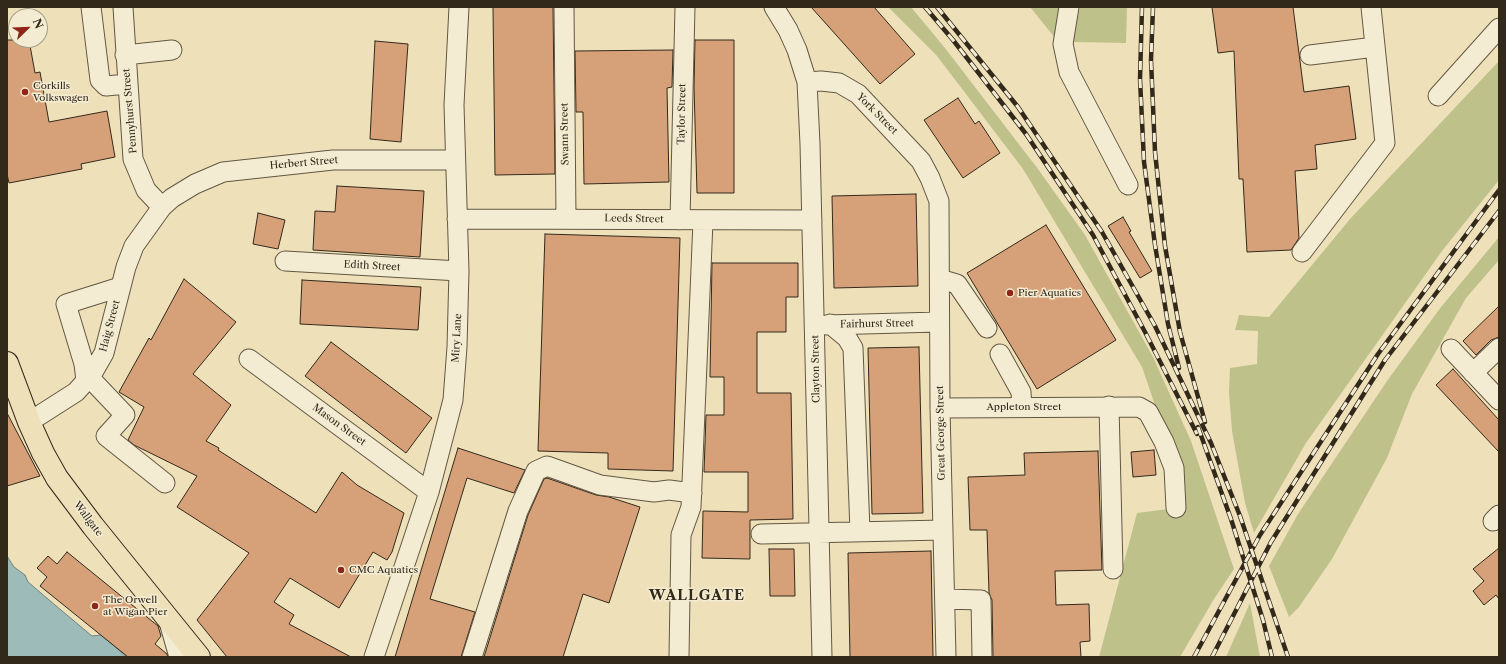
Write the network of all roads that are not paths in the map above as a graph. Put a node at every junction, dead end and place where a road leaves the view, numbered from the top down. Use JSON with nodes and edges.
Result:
{"nodes":[{"id":1,"x":91,"y":7,"type":"edge"},
{"id":2,"x":123,"y":7,"type":"edge"},
{"id":3,"x":459,"y":7,"type":"edge"},
{"id":4,"x":564,"y":7,"type":"edge"},
{"id":5,"x":685,"y":7,"type":"edge"},
{"id":6,"x":774,"y":7,"type":"edge"},
{"id":7,"x":1069,"y":7,"type":"edge"},
{"id":8,"x":1371,"y":7,"type":"edge"},
{"id":9,"x":1499,"y":28,"type":"edge"},
{"id":10,"x":1375,"y":47,"type":"junction"},
{"id":11,"x":172,"y":50,"type":"dead end"},
{"id":12,"x":126,"y":54,"type":"junction"},
{"id":13,"x":1310,"y":55,"type":"dead end"},
{"id":14,"x":807,"y":82,"type":"junction"},
{"id":15,"x":127,"y":84,"type":"junction"},
{"id":16,"x":1438,"y":96,"type":"dead end"},
{"id":17,"x":455,"y":160,"type":"junction"},
{"id":18,"x":1128,"y":185,"type":"dead end"},
{"id":19,"x":162,"y":207,"type":"junction"},
{"id":20,"x":940,"y":210,"type":"joint"},
{"id":21,"x":566,"y":218,"type":"junction"},
{"id":22,"x":457,"y":219,"type":"junction"},
{"id":23,"x":680,"y":220,"type":"junction"},
{"id":24,"x":812,"y":220,"type":"junction"},
{"id":25,"x":703,"y":221,"type":"junction"},
{"id":26,"x":1302,"y":252,"type":"dead end"},
{"id":27,"x":285,"y":261,"type":"dead end"},
{"id":28,"x":459,"y":270,"type":"junction"},
{"id":29,"x":940,"y":279,"type":"junction"},
{"id":30,"x":120,"y":287,"type":"junction"},
{"id":31,"x":939,"y":322,"type":"junction"},
{"id":32,"x":823,"y":325,"type":"junction"},
{"id":33,"x":987,"y":328,"type":"dead end"},
{"id":34,"x":1499,"y":348,"type":"edge"},
{"id":35,"x":1451,"y":349,"type":"dead end"},
{"id":36,"x":1000,"y":354,"type":"dead end"},
{"id":37,"x":248,"y":359,"type":"dead end"},
{"id":38,"x":7,"y":363,"type":"edge"},
{"id":39,"x":1473,"y":373,"type":"junction"},
{"id":40,"x":88,"y":379,"type":"junction"},
{"id":41,"x":1499,"y":400,"type":"edge"},
{"id":42,"x":1109,"y":406,"type":"junction"},
{"id":43,"x":1022,"y":407,"type":"junction"},
{"id":44,"x":940,"y":408,"type":"junction"},
{"id":45,"x":29,"y":422,"type":"junction"},
{"id":46,"x":165,"y":483,"type":"dead end"},
{"id":47,"x":429,"y":492,"type":"junction"},
{"id":48,"x":692,"y":493,"type":"junction"},
{"id":49,"x":1176,"y":508,"type":"dead end"},
{"id":50,"x":943,"y":530,"type":"junction"},
{"id":51,"x":860,"y":531,"type":"junction"},
{"id":52,"x":820,"y":532,"type":"junction"},
{"id":53,"x":761,"y":534,"type":"dead end"},
{"id":54,"x":1113,"y":569,"type":"dead end"},
{"id":55,"x":945,"y":599,"type":"junction"},
{"id":56,"x":169,"y":620,"type":"junction"},
{"id":57,"x":179,"y":657,"type":"edge"},
{"id":58,"x":199,"y":657,"type":"edge"},
{"id":59,"x":374,"y":657,"type":"edge"},
{"id":60,"x":472,"y":657,"type":"edge"},
{"id":61,"x":678,"y":657,"type":"edge"},
{"id":62,"x":822,"y":657,"type":"edge"},
{"id":63,"x":946,"y":657,"type":"edge"},
{"id":64,"x":982,"y":657,"type":"edge"}],
"edges":[{"from":1,"to":15,"type":"street"},
{"from":2,"to":12,"type":"street","name":"Pennyhurst Street"},
{"from":3,"to":17,"type":"street","name":"Miry Lane"},
{"from":4,"to":21,"type":"street","name":"Swann Street"},
{"from":5,"to":23,"type":"street","name":"Taylor Street"},
{"from":6,"to":14,"type":"street"},
{"from":7,"to":18,"type":"street"},
{"from":8,"to":10,"type":"street"},
{"from":9,"to":16,"type":"street"},
{"from":10,"to":13,"type":"street"},
{"from":10,"to":26,"type":"street"},
{"from":11,"to":12,"type":"street"},
{"from":12,"to":15,"type":"street","name":"Pennyhurst Street"},
{"from":14,"to":20,"type":"street","name":"York Street"},
{"from":14,"to":24,"type":"street","name":"Clayton Street"},
{"from":15,"to":19,"type":"street","name":"Pennyhurst Street"},
{"from":17,"to":19,"type":"street","name":"Herbert Street"},
{"from":17,"to":22,"type":"street","name":"Miry Lane"},
{"from":19,"to":30,"type":"street","name":"Haig Street"},
{"from":20,"to":29,"type":"street","name":"Great George Street"},
{"from":21,"to":22,"type":"street","name":"Leeds Street"},
{"from":21,"to":23,"type":"street","name":"Leeds Street"},
{"from":22,"to":28,"type":"street","name":"Miry Lane"},
{"from":23,"to":25,"type":"street","name":"Leeds Street"},
{"from":24,"to":25,"type":"street","name":"Leeds Street"},
{"from":24,"to":32,"type":"street","name":"Clayton Street"},
{"from":25,"to":48,"type":"street"},
{"from":27,"to":28,"type":"street","name":"Edith Street"},
{"from":28,"to":47,"type":"street","name":"Miry Lane"},
{"from":29,"to":31,"type":"street","name":"Great George Street"},
{"from":29,"to":33,"type":"street"},
{"from":30,"to":40,"type":"street","name":"Haig Street"},
{"from":30,"to":40,"type":"street"},
{"from":31,"to":32,"type":"street","name":"Fairhurst Street"},
{"from":31,"to":44,"type":"street","name":"Great George Street"},
{"from":32,"to":51,"type":"street"},
{"from":32,"to":52,"type":"street","name":"Clayton Street"},
{"from":34,"to":39,"type":"street"},
{"from":35,"to":39,"type":"street"},
{"from":36,"to":43,"type":"street"},
{"from":37,"to":47,"type":"street","name":"Mason Street"},
{"from":38,"to":45,"type":"highway","name":"Wallgate"},
{"from":39,"to":41,"type":"street"},
{"from":40,"to":45,"type":"street","name":"Haig Street"},
{"from":40,"to":46,"type":"street"},
{"from":42,"to":43,"type":"street","name":"Appleton Street"},
{"from":42,"to":49,"type":"street","name":"Appleton Street"},
{"from":42,"to":54,"type":"street"},
{"from":43,"to":44,"type":"street","name":"Appleton Street"},
{"from":44,"to":50,"type":"street","name":"Great George Street"},
{"from":45,"to":56,"type":"highway","name":"Wallgate"},
{"from":47,"to":59,"type":"street","name":"Miry Lane"},
{"from":48,"to":60,"type":"street"},
{"from":48,"to":61,"type":"street"},
{"from":50,"to":51,"type":"street"},
{"from":50,"to":55,"type":"street","name":"Great George Street"},
{"from":51,"to":52,"type":"street"},
{"from":52,"to":53,"type":"street"},
{"from":52,"to":62,"type":"street","name":"Clayton Street"},
{"from":55,"to":63,"type":"street","name":"Great George Street"},
{"from":55,"to":64,"type":"street"},
{"from":56,"to":57,"type":"street"},
{"from":56,"to":58,"type":"highway","name":"Wallgate"}]}
